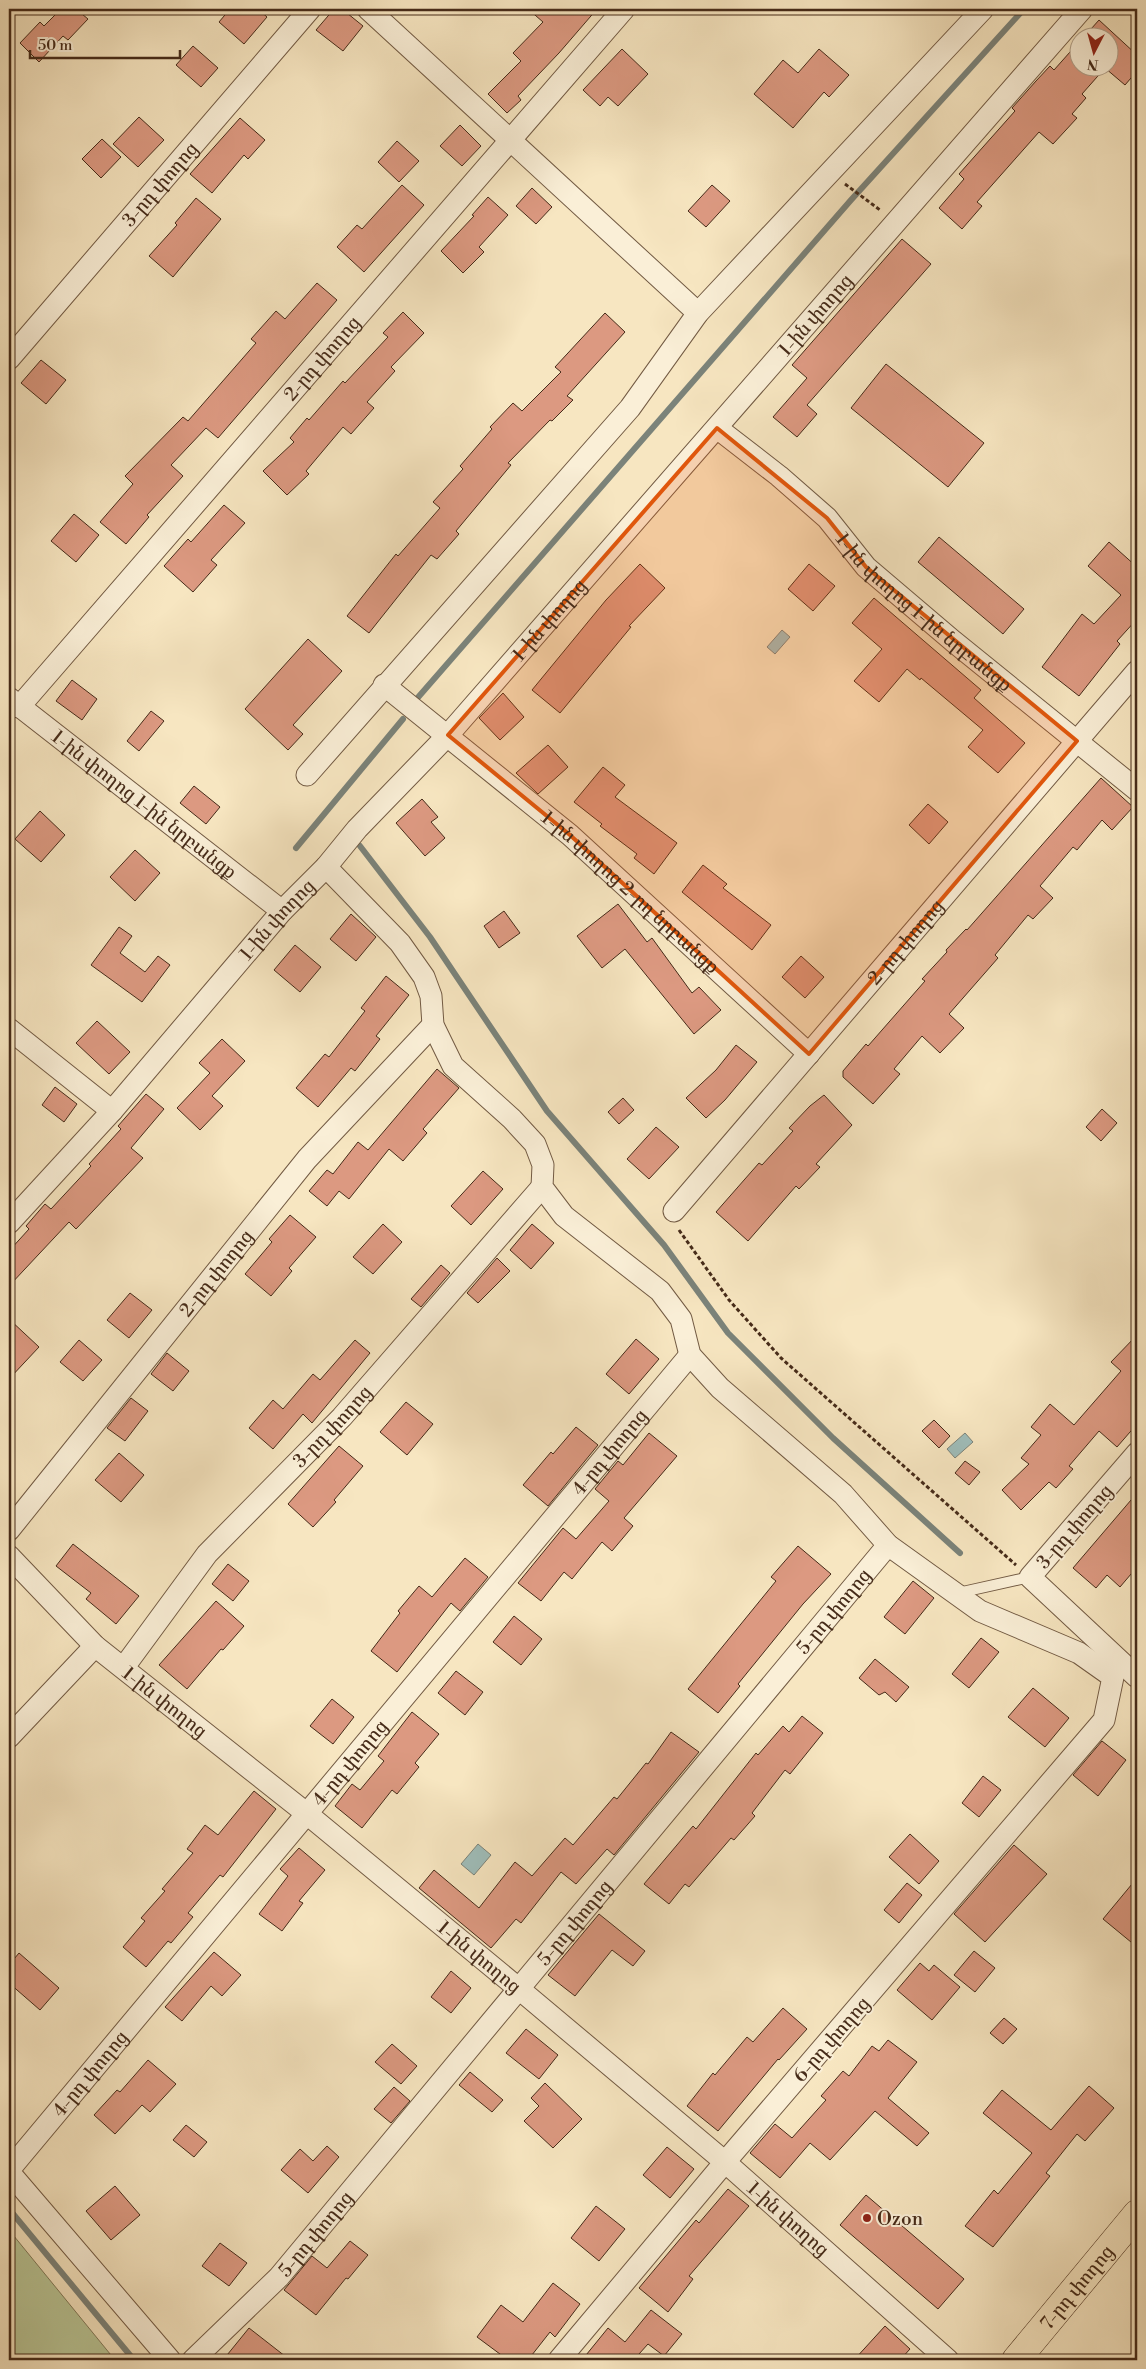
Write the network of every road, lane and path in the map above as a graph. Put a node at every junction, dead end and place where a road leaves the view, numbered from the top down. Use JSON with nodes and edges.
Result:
{"nodes":[{"id":1,"x":310,"y":9,"type":"edge"},
{"id":2,"x":368,"y":9,"type":"edge"},
{"id":3,"x":624,"y":9,"type":"edge"},
{"id":4,"x":983,"y":9,"type":"edge"},
{"id":5,"x":1082,"y":9,"type":"edge"},
{"id":6,"x":511,"y":139,"type":"junction"},
{"id":7,"x":831,"y":173,"type":"junction"},
{"id":8,"x":895,"y":221,"type":"junction"},
{"id":9,"x":698,"y":313,"type":"junction"},
{"id":10,"x":9,"y":359,"type":"edge"},
{"id":11,"x":717,"y":428,"type":"junction"},
{"id":12,"x":1137,"y":671,"type":"edge"},
{"id":13,"x":384,"y":685,"type":"junction"},
{"id":14,"x":14,"y":703,"type":"edge"},
{"id":15,"x":448,"y":735,"type":"junction"},
{"id":16,"x":1077,"y":741,"type":"junction"},
{"id":17,"x":307,"y":776,"type":"dead end"},
{"id":18,"x":1137,"y":790,"type":"edge"},
{"id":19,"x":326,"y":867,"type":"junction"},
{"id":20,"x":282,"y":911,"type":"junction"},
{"id":21,"x":433,"y":1025,"type":"junction"},
{"id":22,"x":9,"y":1029,"type":"edge"},
{"id":23,"x":809,"y":1054,"type":"junction"},
{"id":24,"x":112,"y":1112,"type":"junction"},
{"id":25,"x":542,"y":1186,"type":"junction"},
{"id":26,"x":674,"y":1211,"type":"joint"},
{"id":27,"x":9,"y":1223,"type":"edge"},
{"id":28,"x":690,"y":1355,"type":"junction"},
{"id":29,"x":1137,"y":1452,"type":"edge"},
{"id":30,"x":9,"y":1530,"type":"edge"},
{"id":31,"x":888,"y":1545,"type":"junction"},
{"id":32,"x":9,"y":1556,"type":"edge"},
{"id":33,"x":1030,"y":1577,"type":"junction"},
{"id":34,"x":956,"y":1594,"type":"junction"},
{"id":35,"x":96,"y":1646,"type":"junction"},
{"id":36,"x":124,"y":1667,"type":"junction"},
{"id":37,"x":1125,"y":1673,"type":"edge"},
{"id":38,"x":9,"y":1737,"type":"edge"},
{"id":39,"x":306,"y":1813,"type":"junction"},
{"id":40,"x":518,"y":1988,"type":"junction"},
{"id":41,"x":725,"y":2162,"type":"junction"},
{"id":42,"x":9,"y":2171,"type":"edge"},
{"id":43,"x":1137,"y":2214,"type":"edge"},
{"id":44,"x":170,"y":2360,"type":"edge"},
{"id":45,"x":193,"y":2360,"type":"edge"},
{"id":46,"x":559,"y":2360,"type":"edge"},
{"id":47,"x":948,"y":2360,"type":"edge"},
{"id":48,"x":1016,"y":2360,"type":"edge"}],
"edges":[{"from":1,"to":10,"type":"street","name":"3-րդ փողոց"},
{"from":2,"to":6,"type":"street"},
{"from":3,"to":6,"type":"street","name":"2-րդ փողոց"},
{"from":4,"to":7,"type":"street"},
{"from":5,"to":8,"type":"street","name":"1-ին փողոց"},
{"from":6,"to":9,"type":"street"},
{"from":6,"to":14,"type":"street","name":"2-րդ փողոց"},
{"from":7,"to":8,"type":"path"},
{"from":7,"to":9,"type":"street"},
{"from":8,"to":11,"type":"street","name":"1-ին փողոց"},
{"from":9,"to":13,"type":"street"},
{"from":11,"to":15,"type":"street","name":"1-ին փողոց"},
{"from":11,"to":16,"type":"street","name":"1-ին փողոց 1-ին նրբանցք"},
{"from":12,"to":16,"type":"street","name":"2-րդ փողոց"},
{"from":13,"to":15,"type":"street","name":"1-ին փողոց 2-րդ նրբանցք"},
{"from":13,"to":17,"type":"street"},
{"from":14,"to":20,"type":"street","name":"1-ին փողոց 1-ին նրբանցք"},
{"from":15,"to":19,"type":"street","name":"1-ին փողոց"},
{"from":15,"to":23,"type":"street","name":"1-ին փողոց 2-րդ նրբանցք"},
{"from":16,"to":18,"type":"street","name":"1-ին փողոց 1-ին նրբանցք"},
{"from":16,"to":23,"type":"street","name":"2-րդ փողոց"},
{"from":19,"to":20,"type":"street","name":"1-ին փողոց"},
{"from":19,"to":21,"type":"street"},
{"from":20,"to":24,"type":"street","name":"1-ին փողոց"},
{"from":21,"to":25,"type":"street"},
{"from":21,"to":30,"type":"street","name":"2-րդ փողոց"},
{"from":22,"to":24,"type":"street"},
{"from":23,"to":26,"type":"street","name":"2-րդ փողոց"},
{"from":24,"to":27,"type":"street","name":"1-ին փողոց"},
{"from":25,"to":28,"type":"street"},
{"from":25,"to":36,"type":"street","name":"3-րդ փողոց"},
{"from":26,"to":33,"type":"path"},
{"from":28,"to":31,"type":"street"},
{"from":28,"to":39,"type":"street","name":"4-րդ փողոց"},
{"from":29,"to":33,"type":"street","name":"3-րդ փողոց"},
{"from":31,"to":34,"type":"street"},
{"from":31,"to":40,"type":"street","name":"5-րդ փողոց"},
{"from":32,"to":35,"type":"street","name":"1-ին փողոց"},
{"from":33,"to":34,"type":"lane"},
{"from":33,"to":37,"type":"street"},
{"from":34,"to":37,"type":"street"},
{"from":35,"to":36,"type":"street","name":"1-ին փողոց"},
{"from":35,"to":38,"type":"street"},
{"from":36,"to":39,"type":"street","name":"1-ին փողոց"},
{"from":37,"to":41,"type":"street","name":"6-րդ փողոց"},
{"from":39,"to":40,"type":"street","name":"1-ին փողոց"},
{"from":39,"to":42,"type":"street","name":"4-րդ փողոց"},
{"from":40,"to":41,"type":"street","name":"1-ին փողոց"},
{"from":40,"to":45,"type":"street","name":"5-րդ փողոց"},
{"from":41,"to":46,"type":"street","name":"6-րդ փողոց"},
{"from":41,"to":47,"type":"street","name":"1-ին փողոց"},
{"from":42,"to":44,"type":"street"},
{"from":43,"to":48,"type":"main road","name":"7-րդ փողոց"}]}
